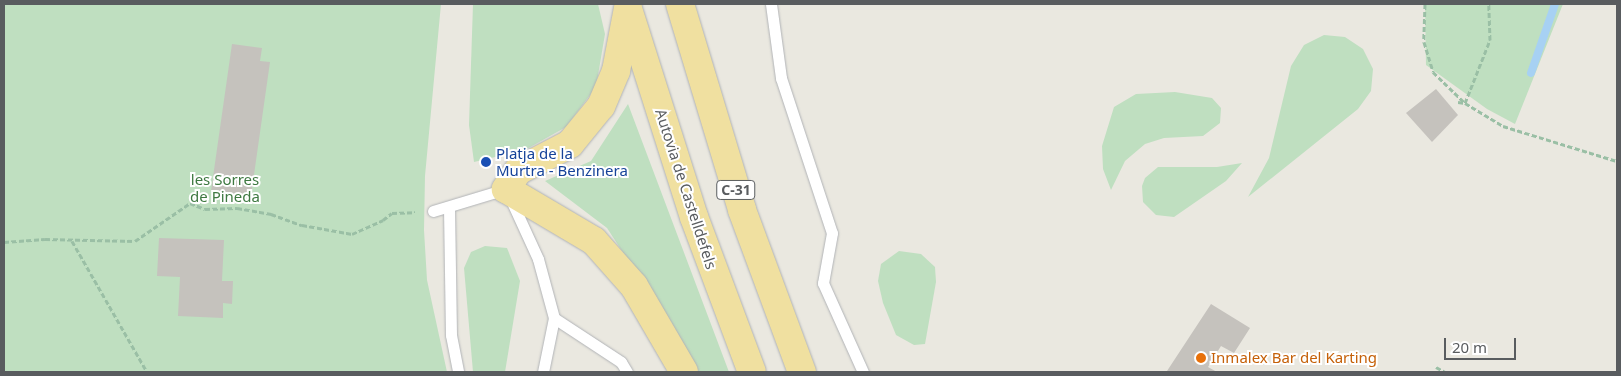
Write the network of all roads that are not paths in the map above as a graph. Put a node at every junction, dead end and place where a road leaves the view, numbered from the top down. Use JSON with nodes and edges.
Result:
{"nodes":[{"id":1,"x":680,"y":4,"type":"edge"},
{"id":2,"x":701,"y":4,"type":"edge"},
{"id":3,"x":771,"y":4,"type":"edge"},
{"id":4,"x":627,"y":6,"type":"edge"},
{"id":5,"x":699,"y":69,"type":"junction"},
{"id":6,"x":506,"y":190,"type":"junction"},
{"id":7,"x":449,"y":208,"type":"junction"},
{"id":8,"x":433,"y":211,"type":"road end"},
{"id":9,"x":554,"y":318,"type":"junction"},
{"id":10,"x":458,"y":372,"type":"edge"},
{"id":11,"x":543,"y":372,"type":"edge"},
{"id":12,"x":627,"y":372,"type":"edge"},
{"id":13,"x":684,"y":372,"type":"edge"},
{"id":14,"x":752,"y":372,"type":"edge"},
{"id":15,"x":802,"y":372,"type":"edge"},
{"id":16,"x":863,"y":372,"type":"edge"}],
"edges":[{"from":1,"to":5,"type":"highway","number":"C-31"},
{"from":2,"to":5,"type":"highway"},
{"from":3,"to":16,"type":"lane"},
{"from":4,"to":6,"type":"highway"},
{"from":4,"to":14,"type":"highway","name":"Autovia de Castelldefels"},
{"from":5,"to":15,"type":"highway","number":"C-31"},
{"from":6,"to":7,"type":"lane"},
{"from":6,"to":9,"type":"lane"},
{"from":6,"to":13,"type":"highway"},
{"from":7,"to":8,"type":"lane"},
{"from":7,"to":10,"type":"lane"},
{"from":9,"to":11,"type":"lane"},
{"from":9,"to":12,"type":"lane"}]}
